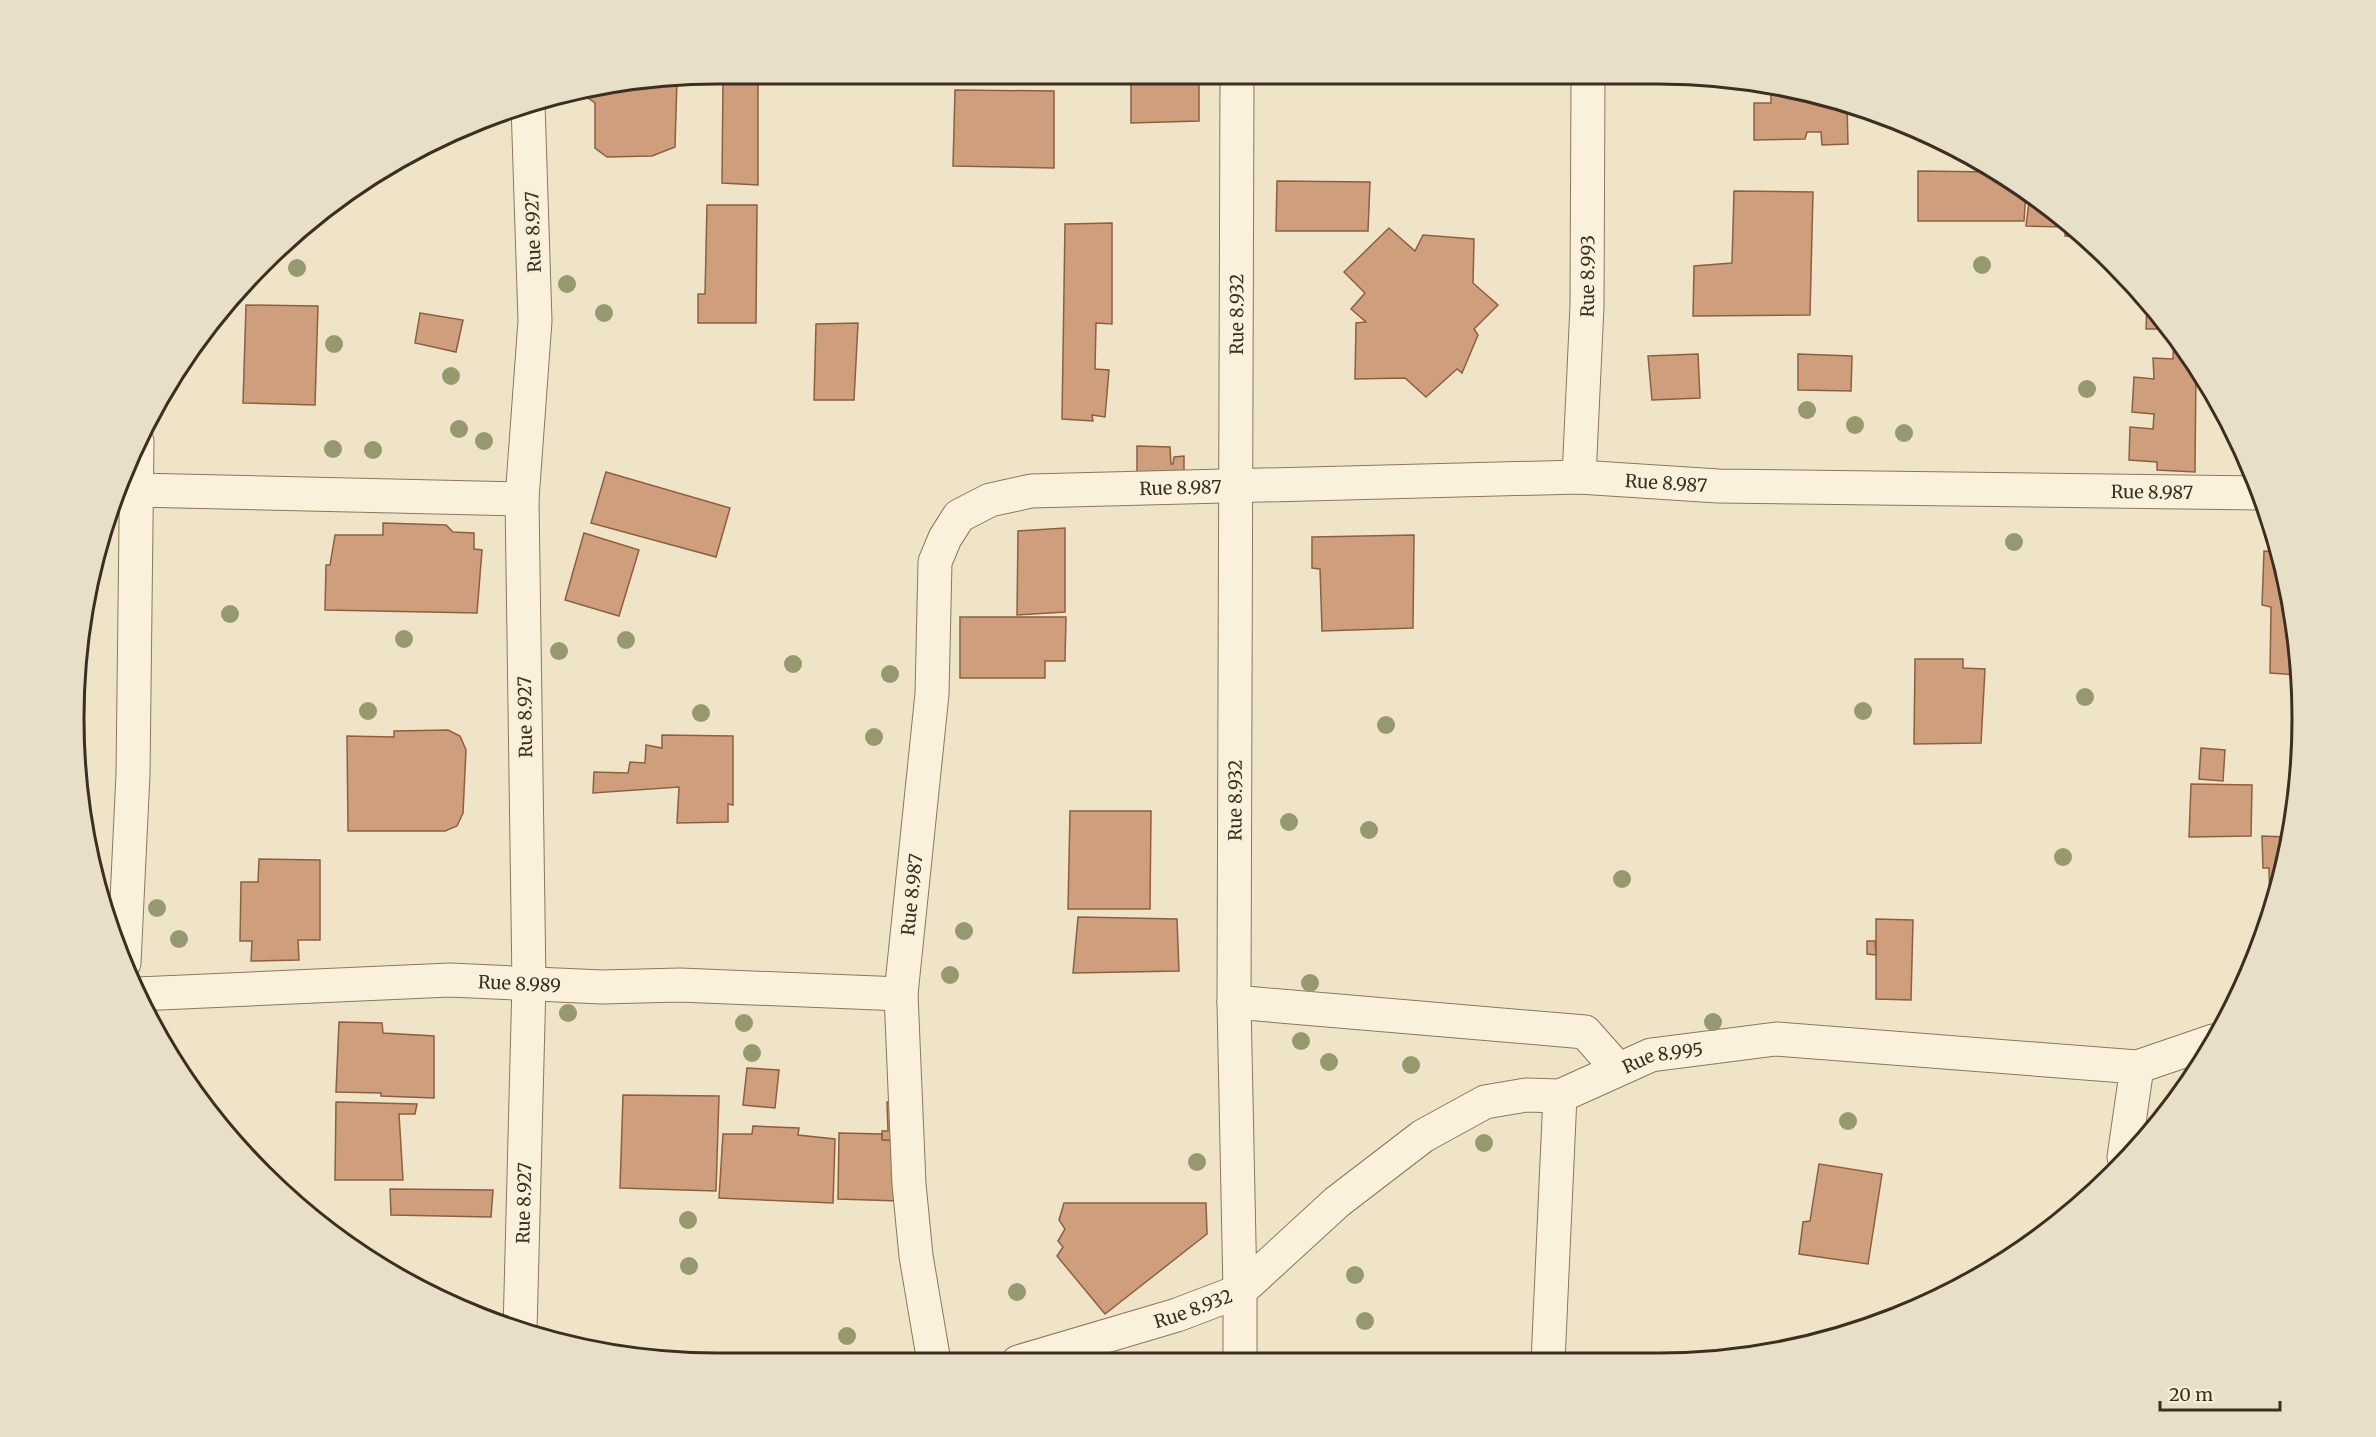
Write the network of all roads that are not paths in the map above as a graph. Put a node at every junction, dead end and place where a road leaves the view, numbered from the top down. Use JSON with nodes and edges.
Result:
{"nodes":[{"id":1,"x":1237,"y":84,"type":"edge"},
{"id":2,"x":1588,"y":84,"type":"edge"},
{"id":3,"x":528,"y":114,"type":"edge"},
{"id":4,"x":136,"y":466,"type":"edge"},
{"id":5,"x":1579,"y":477,"type":"junction"},
{"id":6,"x":1235,"y":485,"type":"junction"},
{"id":7,"x":136,"y":490,"type":"junction"},
{"id":8,"x":2250,"y":493,"type":"edge"},
{"id":9,"x":522,"y":500,"type":"junction"},
{"id":10,"x":125,"y":942,"type":"edge"},
{"id":11,"x":529,"y":983,"type":"junction"},
{"id":12,"x":147,"y":994,"type":"edge"},
{"id":13,"x":901,"y":994,"type":"junction"},
{"id":14,"x":1234,"y":1002,"type":"junction"},
{"id":15,"x":2201,"y":1045,"type":"edge"},
{"id":16,"x":2137,"y":1067,"type":"junction"},
{"id":17,"x":1617,"y":1068,"type":"junction"},
{"id":18,"x":1560,"y":1096,"type":"junction"},
{"id":19,"x":2125,"y":1147,"type":"edge"},
{"id":20,"x":1240,"y":1290,"type":"junction"},
{"id":21,"x":520,"y":1321,"type":"edge"},
{"id":22,"x":932,"y":1353,"type":"edge"},
{"id":23,"x":1048,"y":1353,"type":"edge"},
{"id":24,"x":1240,"y":1353,"type":"edge"},
{"id":25,"x":1548,"y":1353,"type":"edge"}],
"edges":[{"from":1,"to":6,"type":"street","name":"Rue 8.932"},
{"from":2,"to":5,"type":"street","name":"Rue 8.993"},
{"from":3,"to":9,"type":"street","name":"Rue 8.927"},
{"from":4,"to":7,"type":"street"},
{"from":5,"to":6,"type":"street","name":"Rue 8.987"},
{"from":5,"to":8,"type":"street","name":"Rue 8.987"},
{"from":6,"to":13,"type":"street","name":"Rue 8.987"},
{"from":6,"to":14,"type":"street","name":"Rue 8.932"},
{"from":7,"to":9,"type":"street"},
{"from":7,"to":10,"type":"street"},
{"from":9,"to":11,"type":"street","name":"Rue 8.927"},
{"from":11,"to":12,"type":"street","name":"Rue 8.989"},
{"from":11,"to":13,"type":"street","name":"Rue 8.989"},
{"from":11,"to":21,"type":"street","name":"Rue 8.927"},
{"from":13,"to":22,"type":"street","name":"Rue 8.987"},
{"from":14,"to":17,"type":"street"},
{"from":14,"to":20,"type":"street","name":"Rue 8.932"},
{"from":15,"to":16,"type":"street"},
{"from":16,"to":17,"type":"street","name":"Rue 8.995"},
{"from":16,"to":19,"type":"street"},
{"from":17,"to":18,"type":"street","name":"Rue 8.995"},
{"from":18,"to":20,"type":"street","name":"Rue 8.995"},
{"from":18,"to":25,"type":"street"},
{"from":20,"to":23,"type":"street","name":"Rue 8.932"},
{"from":20,"to":24,"type":"street"}]}
